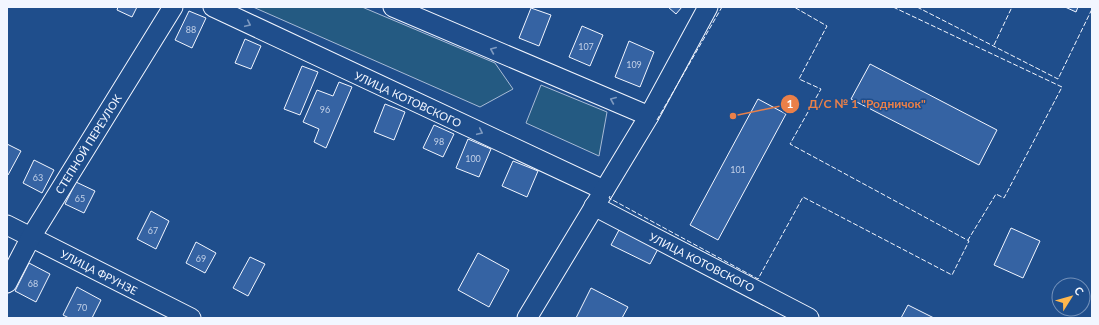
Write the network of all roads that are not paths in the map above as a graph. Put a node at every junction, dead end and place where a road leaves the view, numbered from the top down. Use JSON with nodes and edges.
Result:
{"nodes":[{"id":1,"x":173,"y":7,"type":"edge"},
{"id":2,"x":213,"y":7,"type":"edge"},
{"id":3,"x":393,"y":7,"type":"edge"},
{"id":4,"x":708,"y":7,"type":"edge"},
{"id":5,"x":649,"y":116,"type":"junction"},
{"id":6,"x":599,"y":198,"type":"junction"},
{"id":7,"x":7,"y":225,"type":"edge"},
{"id":8,"x":31,"y":237,"type":"junction"},
{"id":9,"x":7,"y":283,"type":"edge"},
{"id":10,"x":191,"y":318,"type":"edge"},
{"id":11,"x":527,"y":318,"type":"edge"},
{"id":12,"x":809,"y":318,"type":"edge"}],
"edges":[{"from":1,"to":8,"type":"street","name":"СТЕПНОЙ ПЕРЕУЛОК"},
{"from":2,"to":6,"type":"street","name":"УЛИЦА КОТОВСКОГО","one_way":true},
{"from":5,"to":3,"type":"street","one_way":true},
{"from":4,"to":5,"type":"street"},
{"from":5,"to":6,"type":"street"},
{"from":6,"to":11,"type":"street"},
{"from":6,"to":12,"type":"street","name":"УЛИЦА КОТОВСКОГО"},
{"from":7,"to":8,"type":"street","name":"УЛИЦА ФРУНЗЕ"},
{"from":8,"to":9,"type":"street","name":"СТЕПНОЙ ПЕРЕУЛОК"},
{"from":8,"to":10,"type":"street","name":"УЛИЦА ФРУНЗЕ"}]}
